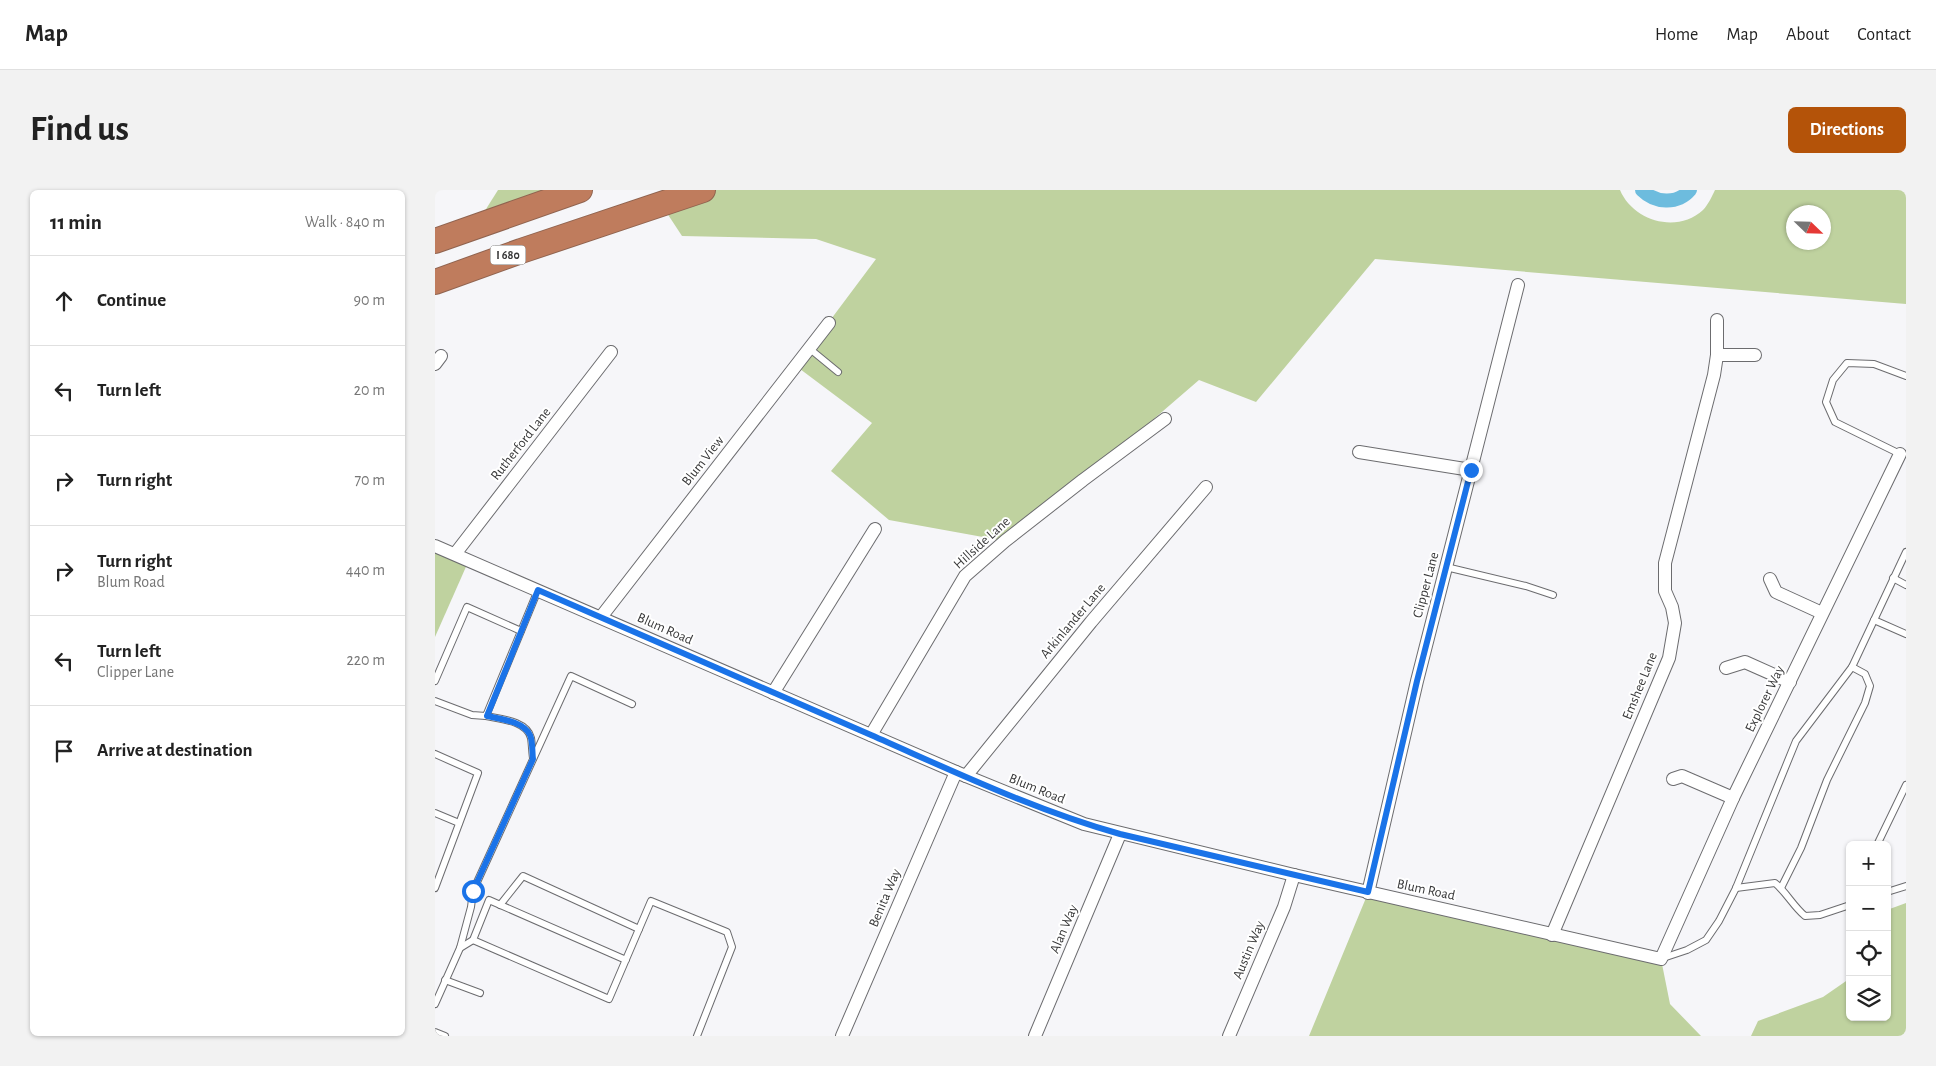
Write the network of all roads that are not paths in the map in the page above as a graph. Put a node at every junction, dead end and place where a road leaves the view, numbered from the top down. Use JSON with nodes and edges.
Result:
{"nodes":[{"id":1,"x":580,"y":190,"type":"edge"},
{"id":2,"x":703,"y":190,"type":"edge"},
{"id":3,"x":476,"y":225,"type":"junction"},
{"id":4,"x":435,"y":230,"type":"edge"},
{"id":5,"x":435,"y":241,"type":"edge"},
{"id":6,"x":435,"y":282,"type":"edge"},
{"id":7,"x":1518,"y":285,"type":"dead end"},
{"id":8,"x":1717,"y":320,"type":"dead end"},
{"id":9,"x":829,"y":323,"type":"dead end"},
{"id":10,"x":810,"y":349,"type":"junction"},
{"id":11,"x":611,"y":352,"type":"dead end"},
{"id":12,"x":1755,"y":354,"type":"dead end"},
{"id":13,"x":1717,"y":355,"type":"junction"},
{"id":14,"x":838,"y":372,"type":"dead end"},
{"id":15,"x":1906,"y":376,"type":"edge"},
{"id":16,"x":1165,"y":419,"type":"dead end"},
{"id":17,"x":1359,"y":452,"type":"dead end"},
{"id":18,"x":1900,"y":454,"type":"joint"},
{"id":19,"x":1471,"y":470,"type":"junction"},
{"id":20,"x":1206,"y":487,"type":"dead end"},
{"id":21,"x":875,"y":529,"type":"dead end"},
{"id":22,"x":435,"y":546,"type":"edge"},
{"id":23,"x":1906,"y":552,"type":"edge"},
{"id":24,"x":455,"y":554,"type":"junction"},
{"id":25,"x":1446,"y":567,"type":"junction"},
{"id":26,"x":1893,"y":578,"type":"junction"},
{"id":27,"x":1770,"y":579,"type":"dead end"},
{"id":28,"x":1906,"y":585,"type":"edge"},
{"id":29,"x":538,"y":590,"type":"junction"},
{"id":30,"x":1553,"y":595,"type":"dead end"},
{"id":31,"x":1822,"y":613,"type":"junction"},
{"id":32,"x":601,"y":617,"type":"junction"},
{"id":33,"x":1874,"y":620,"type":"junction"},
{"id":34,"x":521,"y":631,"type":"junction"},
{"id":35,"x":1906,"y":634,"type":"edge"},
{"id":36,"x":1852,"y":667,"type":"junction"},
{"id":37,"x":1726,"y":668,"type":"dead end"},
{"id":38,"x":435,"y":681,"type":"edge"},
{"id":39,"x":1790,"y":682,"type":"junction"},
{"id":40,"x":773,"y":692,"type":"junction"},
{"id":41,"x":435,"y":701,"type":"edge"},
{"id":42,"x":632,"y":704,"type":"dead end"},
{"id":43,"x":487,"y":716,"type":"junction"},
{"id":44,"x":871,"y":735,"type":"junction"},
{"id":45,"x":435,"y":754,"type":"edge"},
{"id":46,"x":533,"y":759,"type":"junction"},
{"id":47,"x":961,"y":774,"type":"junction"},
{"id":48,"x":1673,"y":779,"type":"dead end"},
{"id":49,"x":1906,"y":785,"type":"edge"},
{"id":50,"x":1733,"y":798,"type":"junction"},
{"id":51,"x":435,"y":813,"type":"edge"},
{"id":52,"x":459,"y":823,"type":"junction"},
{"id":53,"x":1120,"y":834,"type":"junction"},
{"id":54,"x":1879,"y":841,"type":"edge"},
{"id":55,"x":1294,"y":876,"type":"junction"},
{"id":56,"x":1906,"y":886,"type":"edge"},
{"id":57,"x":435,"y":888,"type":"edge"},
{"id":58,"x":1735,"y":888,"type":"junction"},
{"id":59,"x":1781,"y":888,"type":"junction"},
{"id":60,"x":1891,"y":891,"type":"edge"},
{"id":61,"x":1368,"y":892,"type":"junction"},
{"id":62,"x":500,"y":905,"type":"junction"},
{"id":63,"x":1846,"y":906,"type":"edge"},
{"id":64,"x":639,"y":929,"type":"junction"},
{"id":65,"x":1552,"y":935,"type":"junction"},
{"id":66,"x":473,"y":940,"type":"junction"},
{"id":67,"x":460,"y":948,"type":"junction"},
{"id":68,"x":1661,"y":959,"type":"junction"},
{"id":69,"x":626,"y":960,"type":"junction"},
{"id":70,"x":445,"y":980,"type":"junction"},
{"id":71,"x":480,"y":993,"type":"dead end"},
{"id":72,"x":435,"y":1004,"type":"edge"},
{"id":73,"x":435,"y":1032,"type":"edge"},
{"id":74,"x":445,"y":1036,"type":"edge"},
{"id":75,"x":697,"y":1036,"type":"edge"},
{"id":76,"x":842,"y":1036,"type":"edge"},
{"id":77,"x":1035,"y":1036,"type":"edge"},
{"id":78,"x":1229,"y":1036,"type":"edge"}],
"edges":[{"from":1,"to":3,"type":"highway"},
{"from":2,"to":6,"type":"highway","number":"I 680"},
{"from":3,"to":4,"type":"highway"},
{"from":3,"to":5,"type":"highway"},
{"from":7,"to":19,"type":"street","name":"Clipper Lane"},
{"from":8,"to":13,"type":"street","name":"Emshee Lane"},
{"from":9,"to":10,"type":"street","name":"Blum View"},
{"from":10,"to":14,"type":"lane"},
{"from":10,"to":32,"type":"street","name":"Blum View"},
{"from":11,"to":24,"type":"street","name":"Rutherford Lane"},
{"from":12,"to":13,"type":"street"},
{"from":13,"to":65,"type":"street","name":"Emshee Lane"},
{"from":15,"to":18,"type":"lane"},
{"from":16,"to":44,"type":"street","name":"Hillside Lane"},
{"from":17,"to":19,"type":"street"},
{"from":18,"to":31,"type":"street","name":"Explorer Way"},
{"from":19,"to":25,"type":"street","name":"Clipper Lane"},
{"from":20,"to":47,"type":"street","name":"Arkinlander Lane"},
{"from":21,"to":40,"type":"street"},
{"from":22,"to":24,"type":"street","name":"Blum Road"},
{"from":23,"to":26,"type":"lane"},
{"from":24,"to":29,"type":"street","name":"Blum Road"},
{"from":25,"to":30,"type":"lane"},
{"from":25,"to":61,"type":"street","name":"Clipper Lane"},
{"from":26,"to":28,"type":"lane"},
{"from":26,"to":33,"type":"lane"},
{"from":27,"to":31,"type":"street"},
{"from":29,"to":32,"type":"street","name":"Blum Road"},
{"from":29,"to":34,"type":"lane"},
{"from":31,"to":39,"type":"street","name":"Explorer Way"},
{"from":32,"to":40,"type":"street","name":"Blum Road"},
{"from":33,"to":35,"type":"lane"},
{"from":33,"to":36,"type":"lane"},
{"from":34,"to":38,"type":"lane"},
{"from":34,"to":43,"type":"lane"},
{"from":36,"to":58,"type":"lane"},
{"from":36,"to":59,"type":"lane"},
{"from":37,"to":39,"type":"street"},
{"from":39,"to":50,"type":"street","name":"Explorer Way"},
{"from":40,"to":44,"type":"street","name":"Blum Road"},
{"from":41,"to":43,"type":"lane"},
{"from":42,"to":46,"type":"lane"},
{"from":43,"to":46,"type":"lane"},
{"from":44,"to":47,"type":"street","name":"Blum Road"},
{"from":45,"to":52,"type":"lane"},
{"from":46,"to":67,"type":"lane"},
{"from":47,"to":53,"type":"street","name":"Blum Road"},
{"from":47,"to":76,"type":"street","name":"Benita Way"},
{"from":48,"to":50,"type":"street"},
{"from":49,"to":54,"type":"lane"},
{"from":50,"to":68,"type":"street","name":"Explorer Way"},
{"from":51,"to":52,"type":"lane"},
{"from":52,"to":57,"type":"lane"},
{"from":53,"to":55,"type":"street","name":"Blum Road"},
{"from":53,"to":77,"type":"street","name":"Alan Way"},
{"from":55,"to":61,"type":"street","name":"Blum Road"},
{"from":55,"to":78,"type":"street","name":"Austin Way"},
{"from":56,"to":60,"type":"lane"},
{"from":58,"to":59,"type":"lane"},
{"from":58,"to":68,"type":"lane"},
{"from":59,"to":63,"type":"lane"},
{"from":61,"to":65,"type":"street","name":"Blum Road"},
{"from":62,"to":64,"type":"lane"},
{"from":62,"to":66,"type":"lane"},
{"from":62,"to":69,"type":"lane"},
{"from":64,"to":69,"type":"lane"},
{"from":64,"to":75,"type":"lane"},
{"from":65,"to":68,"type":"street","name":"Blum Road"},
{"from":66,"to":67,"type":"lane"},
{"from":66,"to":69,"type":"lane"},
{"from":67,"to":70,"type":"lane"},
{"from":70,"to":71,"type":"lane"},
{"from":70,"to":72,"type":"lane"},
{"from":73,"to":74,"type":"lane"}]}
